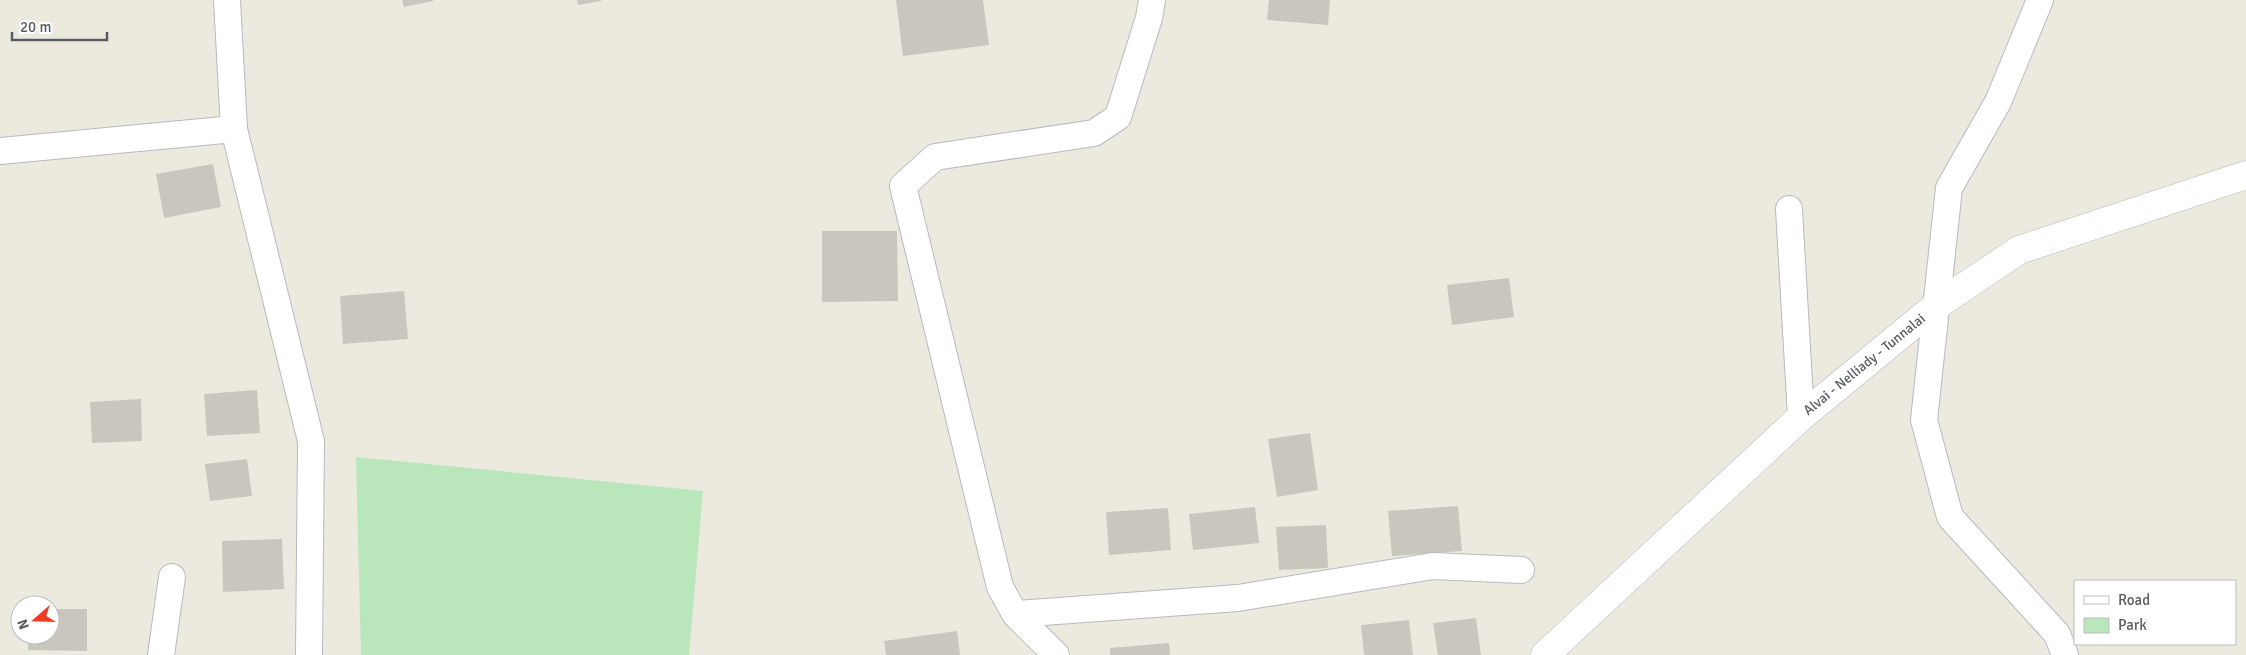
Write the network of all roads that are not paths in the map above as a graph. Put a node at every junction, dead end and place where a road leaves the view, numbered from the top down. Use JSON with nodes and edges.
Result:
{"nodes":[{"id":1,"x":227,"y":0,"type":"edge"},
{"id":2,"x":1152,"y":0,"type":"edge"},
{"id":3,"x":2040,"y":0,"type":"edge"},
{"id":4,"x":234,"y":129,"type":"junction"},
{"id":5,"x":0,"y":151,"type":"edge"},
{"id":6,"x":2246,"y":175,"type":"edge"},
{"id":7,"x":1789,"y":209,"type":"dead end"},
{"id":8,"x":1937,"y":305,"type":"junction"},
{"id":9,"x":1801,"y":417,"type":"junction"},
{"id":10,"x":1522,"y":570,"type":"dead end"},
{"id":11,"x":172,"y":577,"type":"dead end"},
{"id":12,"x":1015,"y":614,"type":"junction"},
{"id":13,"x":161,"y":655,"type":"edge"},
{"id":14,"x":310,"y":655,"type":"edge"},
{"id":15,"x":1056,"y":655,"type":"edge"},
{"id":16,"x":1545,"y":655,"type":"edge"},
{"id":17,"x":2065,"y":655,"type":"edge"}],
"edges":[{"from":1,"to":4,"type":"street"},
{"from":2,"to":12,"type":"street"},
{"from":3,"to":8,"type":"street"},
{"from":4,"to":5,"type":"street"},
{"from":4,"to":14,"type":"street"},
{"from":6,"to":8,"type":"main road","name":"Alvai - Nelliady - Tunnalai"},
{"from":7,"to":9,"type":"street"},
{"from":8,"to":9,"type":"main road","name":"Alvai - Nelliady - Tunnalai"},
{"from":8,"to":17,"type":"street"},
{"from":9,"to":16,"type":"main road","name":"Alvai - Nelliady - Tunnalai"},
{"from":10,"to":12,"type":"street"},
{"from":11,"to":13,"type":"street"},
{"from":12,"to":15,"type":"street"}]}
